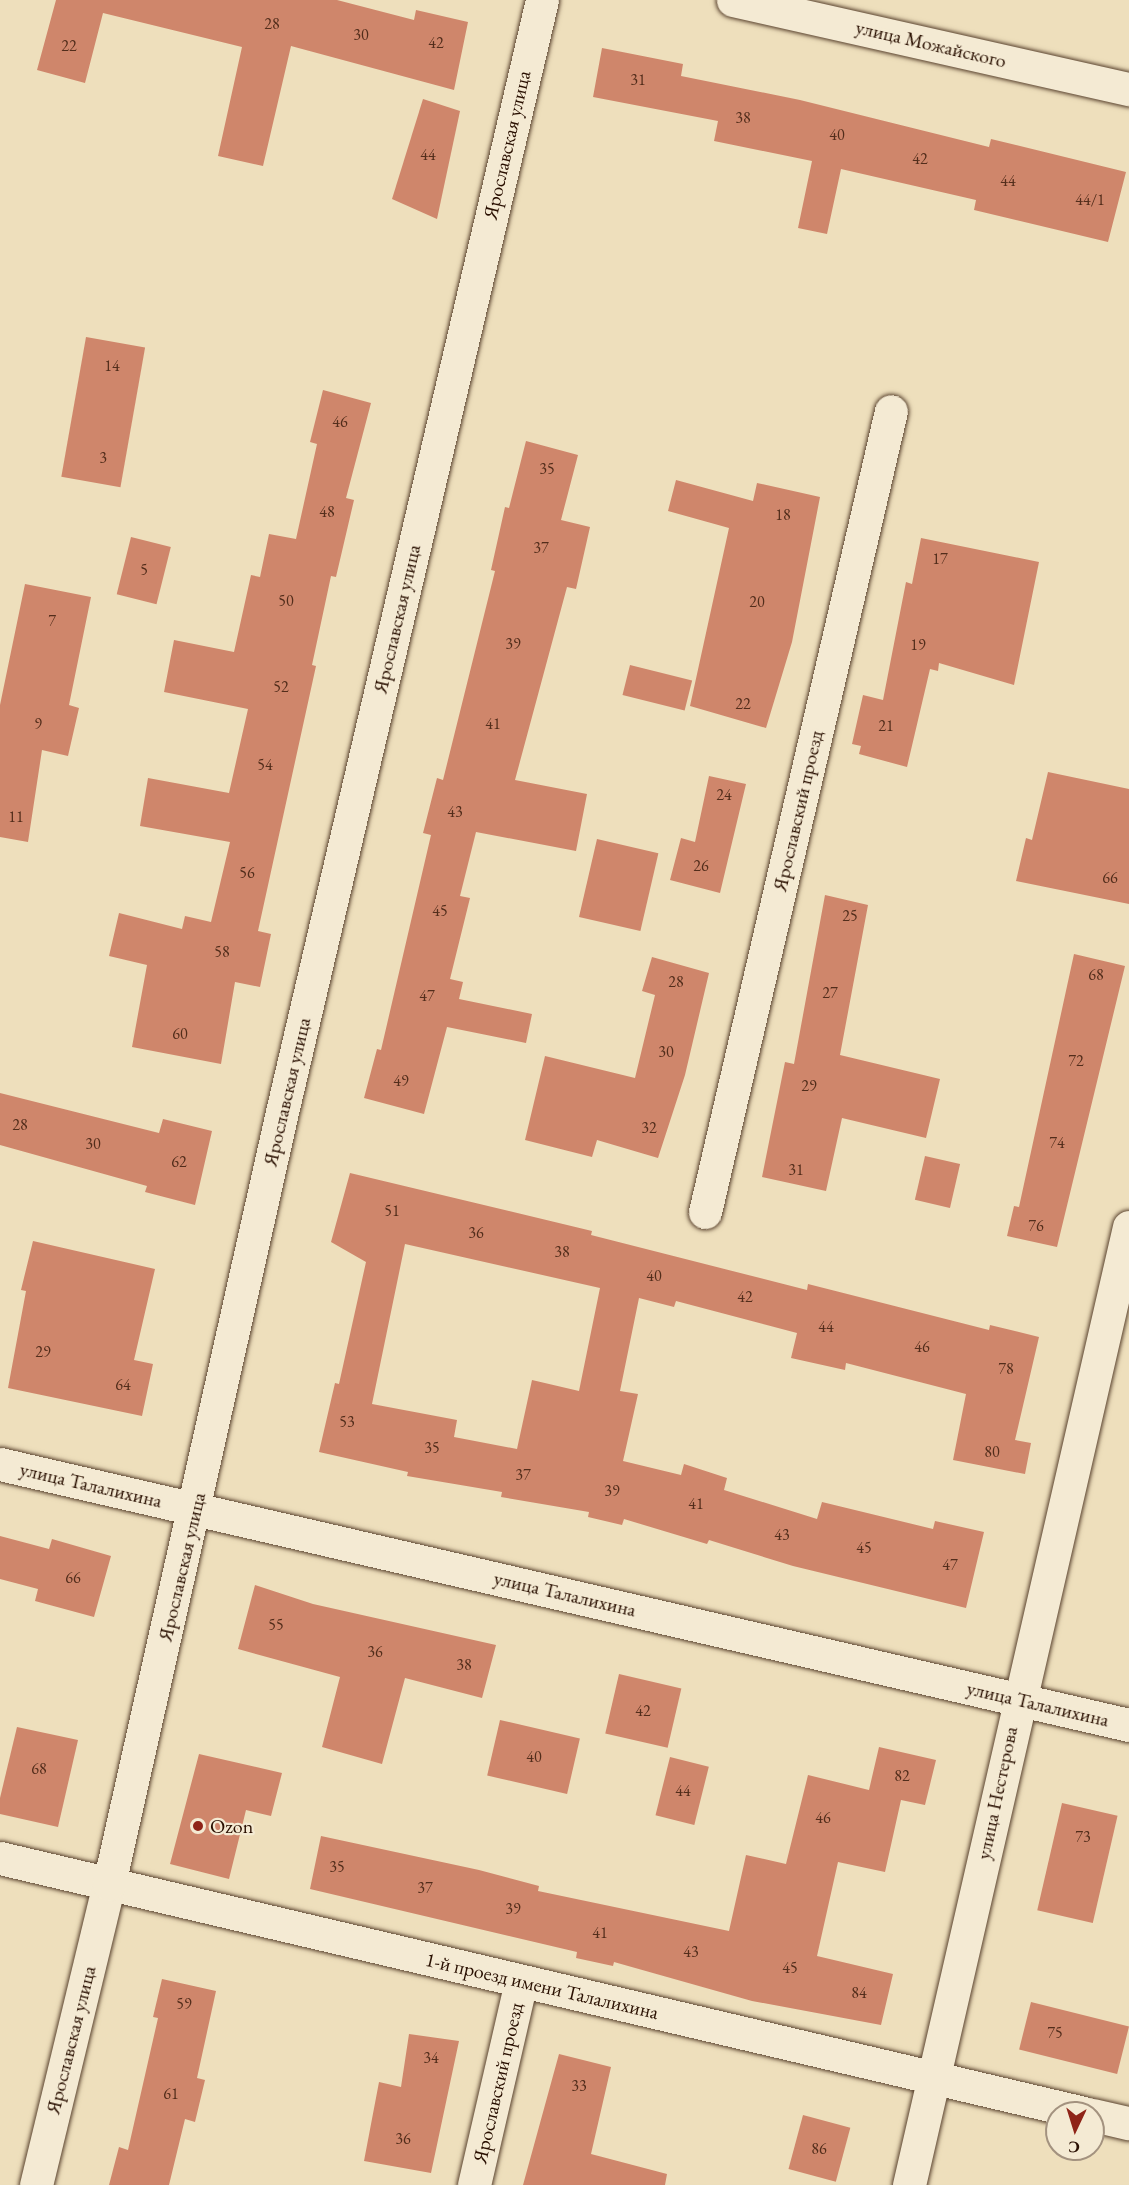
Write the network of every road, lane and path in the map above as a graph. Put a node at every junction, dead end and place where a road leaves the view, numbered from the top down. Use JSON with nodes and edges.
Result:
{"nodes":[{"id":1,"x":542,"y":0,"type":"edge"},
{"id":2,"x":733,"y":0,"type":"edge"},
{"id":3,"x":1129,"y":89,"type":"edge"},
{"id":4,"x":891,"y":411,"type":"dead end"},
{"id":5,"x":705,"y":1212,"type":"dead end"},
{"id":6,"x":1129,"y":1227,"type":"edge"},
{"id":7,"x":0,"y":1464,"type":"edge"},
{"id":8,"x":195,"y":1509,"type":"junction"},
{"id":9,"x":1018,"y":1699,"type":"junction"},
{"id":10,"x":1129,"y":1725,"type":"edge"},
{"id":11,"x":0,"y":1858,"type":"edge"},
{"id":12,"x":109,"y":1884,"type":"junction"},
{"id":13,"x":521,"y":1981,"type":"junction"},
{"id":14,"x":934,"y":2078,"type":"junction"},
{"id":15,"x":1045,"y":2104,"type":"edge"},
{"id":16,"x":1105,"y":2118,"type":"edge"},
{"id":17,"x":1129,"y":2124,"type":"edge"},
{"id":18,"x":36,"y":2185,"type":"edge"},
{"id":19,"x":474,"y":2185,"type":"edge"},
{"id":20,"x":909,"y":2185,"type":"edge"}],
"edges":[{"from":1,"to":8,"type":"street","name":"Ярославская улица"},
{"from":2,"to":3,"type":"street","name":"улица Можайского"},
{"from":4,"to":5,"type":"street","name":"Ярославский проезд"},
{"from":6,"to":9,"type":"street","name":"улица Нестерова"},
{"from":7,"to":8,"type":"street","name":"улица Талалихина"},
{"from":8,"to":9,"type":"street","name":"улица Талалихина"},
{"from":8,"to":12,"type":"street","name":"Ярославская улица"},
{"from":9,"to":10,"type":"street","name":"улица Талалихина"},
{"from":9,"to":14,"type":"street","name":"улица Нестерова"},
{"from":11,"to":12,"type":"street","name":"1-й проезд имени Талалихина"},
{"from":12,"to":13,"type":"street","name":"1-й проезд имени Талалихина"},
{"from":12,"to":18,"type":"street","name":"Ярославская улица"},
{"from":13,"to":14,"type":"street","name":"1-й проезд имени Талалихина"},
{"from":13,"to":19,"type":"street","name":"Ярославский проезд"},
{"from":14,"to":15,"type":"street","name":"1-й проезд имени Талалихина"},
{"from":14,"to":20,"type":"street","name":"улица Нестерова"},
{"from":16,"to":17,"type":"street"}]}
